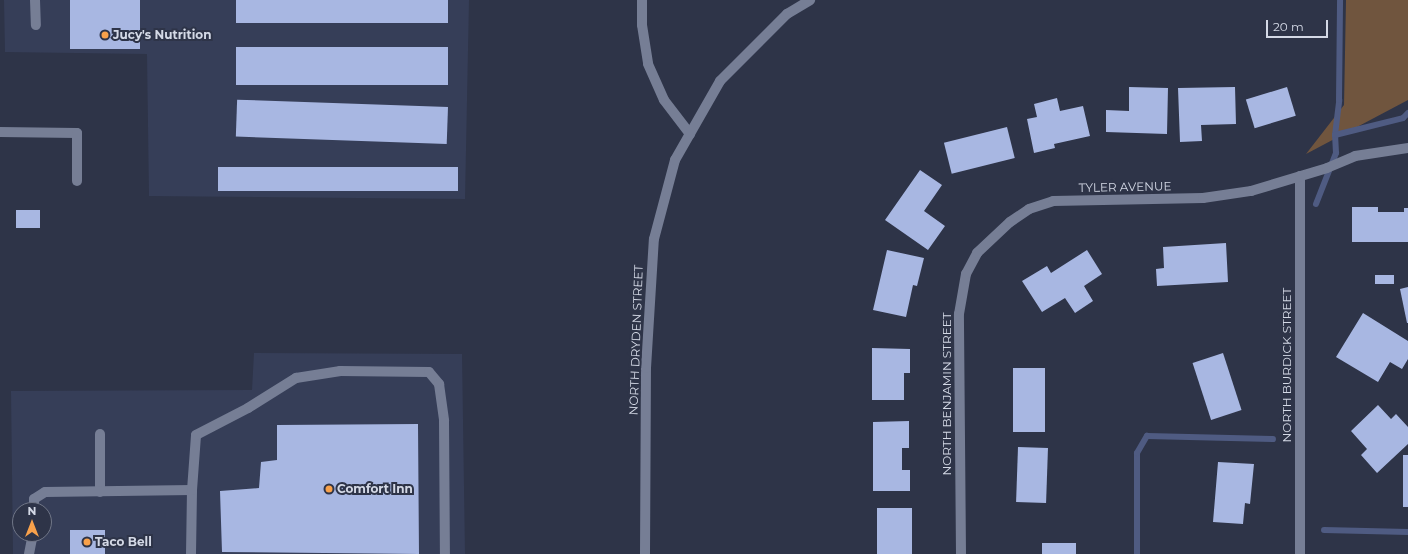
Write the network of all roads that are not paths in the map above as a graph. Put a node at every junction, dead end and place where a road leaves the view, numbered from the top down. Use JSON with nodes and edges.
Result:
{"nodes":[{"id":1,"x":35,"y":0,"type":"edge"},
{"id":2,"x":642,"y":0,"type":"edge"},
{"id":3,"x":810,"y":0,"type":"edge"},
{"id":4,"x":36,"y":25,"type":"dead end"},
{"id":5,"x":0,"y":132,"type":"edge"},
{"id":6,"x":690,"y":134,"type":"junction"},
{"id":7,"x":1408,"y":148,"type":"edge"},
{"id":8,"x":1300,"y":176,"type":"junction"},
{"id":9,"x":77,"y":181,"type":"dead end"},
{"id":10,"x":1006,"y":227,"type":"joint"},
{"id":11,"x":100,"y":434,"type":"dead end"},
{"id":12,"x":192,"y":490,"type":"junction"},
{"id":13,"x":100,"y":492,"type":"junction"},
{"id":14,"x":34,"y":502,"type":"edge"},
{"id":15,"x":31,"y":542,"type":"edge"},
{"id":16,"x":29,"y":554,"type":"edge"},
{"id":17,"x":192,"y":554,"type":"edge"},
{"id":18,"x":445,"y":554,"type":"edge"},
{"id":19,"x":646,"y":554,"type":"edge"},
{"id":20,"x":961,"y":554,"type":"edge"},
{"id":21,"x":1300,"y":554,"type":"edge"}],
"edges":[{"from":1,"to":4,"type":"street"},
{"from":2,"to":6,"type":"street"},
{"from":3,"to":6,"type":"street","name":"NORTH DRYDEN STREET"},
{"from":5,"to":9,"type":"street"},
{"from":6,"to":19,"type":"street","name":"NORTH DRYDEN STREET"},
{"from":7,"to":8,"type":"street","name":"TYLER AVENUE"},
{"from":8,"to":10,"type":"street","name":"TYLER AVENUE"},
{"from":8,"to":21,"type":"street","name":"NORTH BURDICK STREET"},
{"from":10,"to":20,"type":"street","name":"NORTH BENJAMIN STREET"},
{"from":11,"to":13,"type":"street"},
{"from":12,"to":13,"type":"street"},
{"from":12,"to":17,"type":"street"},
{"from":12,"to":18,"type":"street"},
{"from":13,"to":14,"type":"street"},
{"from":15,"to":16,"type":"street"}]}
